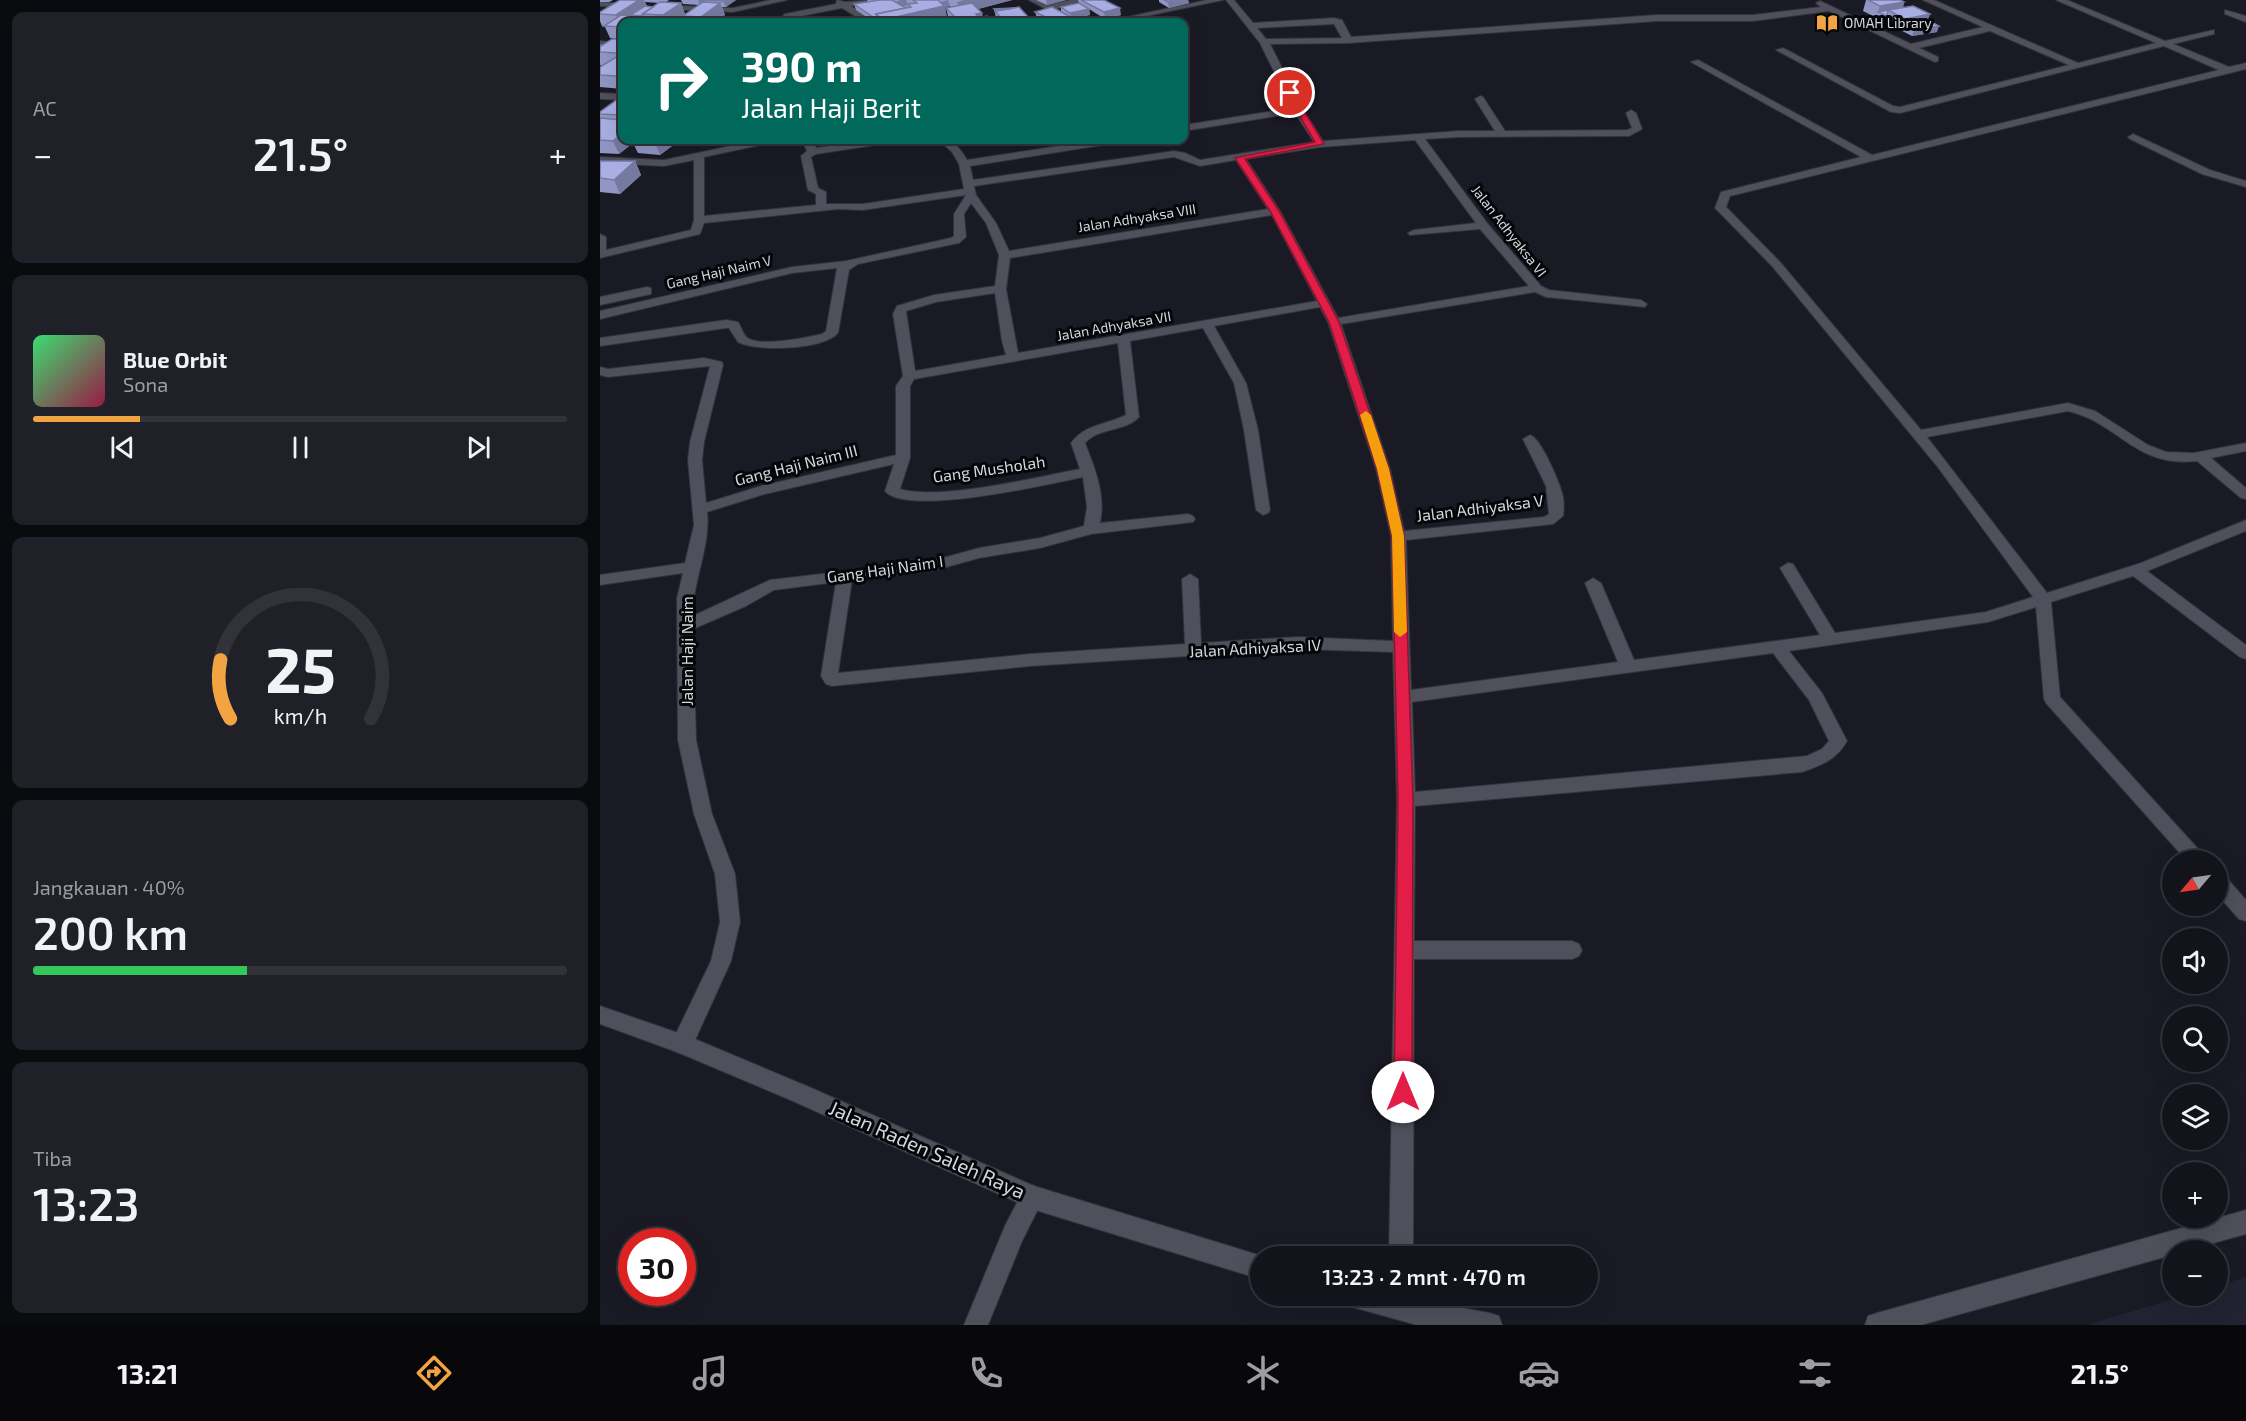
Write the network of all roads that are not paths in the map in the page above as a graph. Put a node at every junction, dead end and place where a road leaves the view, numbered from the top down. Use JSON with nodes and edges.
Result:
{"nodes":[{"id":1,"x":783,"y":0,"type":"edge"},
{"id":2,"x":868,"y":0,"type":"edge"},
{"id":3,"x":1033,"y":0,"type":"edge"},
{"id":4,"x":1081,"y":0,"type":"edge"},
{"id":5,"x":1219,"y":0,"type":"edge"},
{"id":6,"x":1230,"y":0,"type":"edge"},
{"id":7,"x":1813,"y":0,"type":"edge"},
{"id":8,"x":1927,"y":0,"type":"edge"},
{"id":9,"x":2060,"y":0,"type":"edge"},
{"id":10,"x":839,"y":2,"type":"edge"},
{"id":11,"x":600,"y":4,"type":"edge"},
{"id":12,"x":618,"y":5,"type":"junction"},
{"id":13,"x":1830,"y":5,"type":"junction"},
{"id":14,"x":641,"y":6,"type":"edge"},
{"id":15,"x":652,"y":7,"type":"edge"},
{"id":16,"x":1048,"y":8,"type":"junction"},
{"id":17,"x":2228,"y":12,"type":"dead end"},
{"id":18,"x":600,"y":17,"type":"edge"},
{"id":19,"x":785,"y":18,"type":"edge"},
{"id":20,"x":864,"y":18,"type":"edge"},
{"id":21,"x":1067,"y":18,"type":"edge"},
{"id":22,"x":1151,"y":18,"type":"edge"},
{"id":23,"x":2246,"y":19,"type":"edge"},
{"id":24,"x":1253,"y":26,"type":"junction"},
{"id":25,"x":1991,"y":28,"type":"junction"},
{"id":26,"x":2211,"y":32,"type":"dead end"},
{"id":27,"x":1348,"y":40,"type":"junction"},
{"id":28,"x":1264,"y":42,"type":"junction"},
{"id":29,"x":600,"y":44,"type":"edge"},
{"id":30,"x":2162,"y":44,"type":"junction"},
{"id":31,"x":618,"y":45,"type":"edge"},
{"id":32,"x":1910,"y":47,"type":"junction"},
{"id":33,"x":1780,"y":50,"type":"dead end"},
{"id":34,"x":1935,"y":59,"type":"dead end"},
{"id":35,"x":1695,"y":62,"type":"dead end"},
{"id":36,"x":2076,"y":64,"type":"junction"},
{"id":37,"x":2246,"y":66,"type":"edge"},
{"id":38,"x":2230,"y":71,"type":"junction"},
{"id":39,"x":2246,"y":77,"type":"edge"},
{"id":40,"x":600,"y":96,"type":"edge"},
{"id":41,"x":618,"y":97,"type":"edge"},
{"id":42,"x":1480,"y":99,"type":"dead end"},
{"id":43,"x":1298,"y":110,"type":"junction"},
{"id":44,"x":1631,"y":113,"type":"dead end"},
{"id":45,"x":1188,"y":127,"type":"edge"},
{"id":46,"x":1501,"y":133,"type":"junction"},
{"id":47,"x":1418,"y":137,"type":"junction"},
{"id":48,"x":2133,"y":137,"type":"dead end"},
{"id":49,"x":753,"y":144,"type":"edge"},
{"id":50,"x":810,"y":144,"type":"edge"},
{"id":51,"x":862,"y":144,"type":"edge"},
{"id":52,"x":949,"y":144,"type":"edge"},
{"id":53,"x":1090,"y":144,"type":"edge"},
{"id":54,"x":1320,"y":144,"type":"junction"},
{"id":55,"x":814,"y":151,"type":"junction"},
{"id":56,"x":699,"y":156,"type":"junction"},
{"id":57,"x":1868,"y":157,"type":"junction"},
{"id":58,"x":1240,"y":158,"type":"junction"},
{"id":59,"x":600,"y":160,"type":"edge"},
{"id":60,"x":964,"y":164,"type":"junction"},
{"id":61,"x":2246,"y":184,"type":"edge"},
{"id":62,"x":970,"y":190,"type":"junction"},
{"id":63,"x":821,"y":207,"type":"junction"},
{"id":64,"x":1275,"y":211,"type":"junction"},
{"id":65,"x":699,"y":220,"type":"junction"},
{"id":66,"x":1484,"y":225,"type":"junction"},
{"id":67,"x":1414,"y":233,"type":"dead end"},
{"id":68,"x":600,"y":237,"type":"edge"},
{"id":69,"x":600,"y":254,"type":"edge"},
{"id":70,"x":1005,"y":255,"type":"junction"},
{"id":71,"x":845,"y":264,"type":"junction"},
{"id":72,"x":1537,"y":288,"type":"junction"},
{"id":73,"x":1000,"y":289,"type":"junction"},
{"id":74,"x":647,"y":291,"type":"dead end"},
{"id":75,"x":600,"y":301,"type":"edge"},
{"id":76,"x":1323,"y":303,"type":"junction"},
{"id":77,"x":1641,"y":304,"type":"dead end"},
{"id":78,"x":600,"y":315,"type":"edge"},
{"id":79,"x":1334,"y":322,"type":"junction"},
{"id":80,"x":1206,"y":324,"type":"junction"},
{"id":81,"x":1124,"y":340,"type":"junction"},
{"id":82,"x":600,"y":342,"type":"edge"},
{"id":83,"x":1014,"y":359,"type":"junction"},
{"id":84,"x":600,"y":372,"type":"edge"},
{"id":85,"x":909,"y":376,"type":"junction"},
{"id":86,"x":1918,"y":435,"type":"junction"},
{"id":87,"x":1530,"y":439,"type":"dead end"},
{"id":88,"x":2246,"y":447,"type":"edge"},
{"id":89,"x":2199,"y":455,"type":"junction"},
{"id":90,"x":903,"y":458,"type":"junction"},
{"id":91,"x":1089,"y":471,"type":"junction"},
{"id":92,"x":2246,"y":495,"type":"edge"},
{"id":93,"x":699,"y":510,"type":"junction"},
{"id":94,"x":1263,"y":510,"type":"dead end"},
{"id":95,"x":1188,"y":519,"type":"dead end"},
{"id":96,"x":2246,"y":525,"type":"edge"},
{"id":97,"x":1091,"y":529,"type":"junction"},
{"id":98,"x":1398,"y":536,"type":"junction"},
{"id":99,"x":693,"y":567,"type":"junction"},
{"id":100,"x":1788,"y":568,"type":"dead end"},
{"id":101,"x":2134,"y":569,"type":"junction"},
{"id":102,"x":845,"y":575,"type":"junction"},
{"id":103,"x":1190,"y":579,"type":"dead end"},
{"id":104,"x":600,"y":580,"type":"edge"},
{"id":105,"x":1593,"y":583,"type":"dead end"},
{"id":106,"x":2043,"y":599,"type":"junction"},
{"id":107,"x":685,"y":626,"type":"junction"},
{"id":108,"x":1831,"y":640,"type":"junction"},
{"id":109,"x":1401,"y":647,"type":"junction"},
{"id":110,"x":1778,"y":648,"type":"junction"},
{"id":111,"x":1193,"y":650,"type":"junction"},
{"id":112,"x":2246,"y":653,"type":"edge"},
{"id":113,"x":1628,"y":666,"type":"junction"},
{"id":114,"x":1404,"y":697,"type":"junction"},
{"id":115,"x":1406,"y":800,"type":"junction"},
{"id":116,"x":2189,"y":850,"type":"edge"},
{"id":117,"x":2228,"y":893,"type":"edge"},
{"id":118,"x":2246,"y":913,"type":"edge"},
{"id":119,"x":1404,"y":950,"type":"junction"},
{"id":120,"x":1572,"y":950,"type":"dead end"},
{"id":121,"x":600,"y":1015,"type":"edge"},
{"id":122,"x":681,"y":1044,"type":"junction"},
{"id":123,"x":1032,"y":1197,"type":"junction"},
{"id":124,"x":2246,"y":1222,"type":"edge"},
{"id":125,"x":1401,"y":1246,"type":"edge"},
{"id":126,"x":1250,"y":1264,"type":"edge"},
{"id":127,"x":1413,"y":1306,"type":"edge"},
{"id":128,"x":976,"y":1325,"type":"edge"},
{"id":129,"x":1490,"y":1325,"type":"edge"},
{"id":130,"x":1877,"y":1325,"type":"edge"}],
"edges":[{"from":1,"to":15,"type":"street"},
{"from":2,"to":10,"type":"street"},
{"from":3,"to":16,"type":"street"},
{"from":4,"to":16,"type":"street"},
{"from":5,"to":22,"type":"street"},
{"from":6,"to":24,"type":"street"},
{"from":7,"to":13,"type":"street"},
{"from":8,"to":25,"type":"street"},
{"from":9,"to":30,"type":"street"},
{"from":10,"to":19,"type":"street"},
{"from":10,"to":20,"type":"street"},
{"from":11,"to":12,"type":"street"},
{"from":12,"to":14,"type":"street"},
{"from":12,"to":18,"type":"street"},
{"from":13,"to":27,"type":"street"},
{"from":13,"to":32,"type":"street"},
{"from":16,"to":21,"type":"street"},
{"from":17,"to":23,"type":"street"},
{"from":24,"to":27,"type":"street"},
{"from":24,"to":28,"type":"street"},
{"from":25,"to":32,"type":"street"},
{"from":25,"to":36,"type":"street"},
{"from":26,"to":30,"type":"street"},
{"from":27,"to":28,"type":"street"},
{"from":28,"to":43,"type":"street"},
{"from":29,"to":31,"type":"street"},
{"from":30,"to":36,"type":"street"},
{"from":30,"to":38,"type":"street"},
{"from":32,"to":34,"type":"street"},
{"from":33,"to":36,"type":"street"},
{"from":35,"to":57,"type":"street"},
{"from":37,"to":38,"type":"street"},
{"from":38,"to":39,"type":"street"},
{"from":38,"to":57,"type":"street"},
{"from":40,"to":41,"type":"street"},
{"from":42,"to":46,"type":"street"},
{"from":43,"to":45,"type":"street"},
{"from":43,"to":54,"type":"street"},
{"from":44,"to":46,"type":"street"},
{"from":46,"to":47,"type":"street"},
{"from":47,"to":54,"type":"street"},
{"from":47,"to":66,"type":"street","name":"Jalan Adhyaksa VI"},
{"from":48,"to":61,"type":"street"},
{"from":49,"to":56,"type":"street"},
{"from":50,"to":55,"type":"street"},
{"from":51,"to":55,"type":"street"},
{"from":52,"to":60,"type":"street"},
{"from":53,"to":60,"type":"street"},
{"from":54,"to":58,"type":"street"},
{"from":55,"to":63,"type":"street"},
{"from":56,"to":59,"type":"street"},
{"from":56,"to":65,"type":"street"},
{"from":57,"to":86,"type":"street"},
{"from":58,"to":62,"type":"street"},
{"from":58,"to":64,"type":"street"},
{"from":60,"to":62,"type":"street"},
{"from":62,"to":63,"type":"street"},
{"from":62,"to":70,"type":"street"},
{"from":62,"to":71,"type":"street","name":"Gang Haji Naim V"},
{"from":63,"to":65,"type":"street"},
{"from":64,"to":70,"type":"street","name":"Jalan Adhyaksa VIII"},
{"from":64,"to":76,"type":"street"},
{"from":65,"to":69,"type":"street"},
{"from":66,"to":67,"type":"street"},
{"from":66,"to":72,"type":"street","name":"Jalan Adhyaksa VI"},
{"from":68,"to":69,"type":"street"},
{"from":70,"to":73,"type":"street"},
{"from":71,"to":78,"type":"street","name":"Gang Haji Naim V"},
{"from":71,"to":82,"type":"street"},
{"from":72,"to":77,"type":"street"},
{"from":72,"to":79,"type":"street","name":"Jalan Adhyaksa VI"},
{"from":73,"to":83,"type":"street"},
{"from":73,"to":85,"type":"street"},
{"from":74,"to":75,"type":"street"},
{"from":76,"to":79,"type":"street"},
{"from":76,"to":80,"type":"street","name":"Jalan Adhyaksa VII"},
{"from":79,"to":98,"type":"street"},
{"from":80,"to":81,"type":"street","name":"Jalan Adhyaksa VII"},
{"from":80,"to":94,"type":"street"},
{"from":81,"to":83,"type":"street","name":"Jalan Adhyaksa VII"},
{"from":81,"to":91,"type":"street"},
{"from":83,"to":85,"type":"street","name":"Jalan Adhyaksa VII"},
{"from":84,"to":93,"type":"street","name":"Jalan Haji Naim"},
{"from":85,"to":90,"type":"street"},
{"from":86,"to":89,"type":"street"},
{"from":86,"to":106,"type":"street"},
{"from":87,"to":98,"type":"street","name":"Jalan Adhiyaksa V"},
{"from":88,"to":89,"type":"street"},
{"from":89,"to":92,"type":"street"},
{"from":90,"to":91,"type":"street","name":"Gang Musholah"},
{"from":90,"to":93,"type":"street","name":"Gang Haji Naim III"},
{"from":91,"to":97,"type":"street"},
{"from":93,"to":99,"type":"street","name":"Jalan Haji Naim"},
{"from":95,"to":97,"type":"street","name":"Gang Haji Naim I"},
{"from":96,"to":101,"type":"street"},
{"from":97,"to":102,"type":"street","name":"Gang Haji Naim I"},
{"from":98,"to":109,"type":"street"},
{"from":99,"to":104,"type":"street"},
{"from":99,"to":107,"type":"street","name":"Jalan Haji Naim"},
{"from":100,"to":108,"type":"street"},
{"from":101,"to":106,"type":"street"},
{"from":101,"to":112,"type":"street"},
{"from":102,"to":107,"type":"street","name":"Gang Haji Naim I"},
{"from":102,"to":111,"type":"street","name":"Jalan Adhiyaksa IV"},
{"from":103,"to":111,"type":"street"},
{"from":105,"to":113,"type":"street"},
{"from":106,"to":108,"type":"street"},
{"from":106,"to":116,"type":"street"},
{"from":107,"to":122,"type":"street","name":"Jalan Haji Naim"},
{"from":108,"to":110,"type":"street"},
{"from":109,"to":111,"type":"street","name":"Jalan Adhiyaksa IV"},
{"from":109,"to":114,"type":"street"},
{"from":110,"to":113,"type":"street"},
{"from":110,"to":115,"type":"street"},
{"from":113,"to":114,"type":"street"},
{"from":114,"to":115,"type":"street"},
{"from":115,"to":119,"type":"street"},
{"from":117,"to":118,"type":"street"},
{"from":119,"to":120,"type":"street"},
{"from":119,"to":125,"type":"street"},
{"from":121,"to":122,"type":"street","name":"Jalan Raden Saleh Raya"},
{"from":122,"to":123,"type":"street","name":"Jalan Raden Saleh Raya"},
{"from":123,"to":126,"type":"street","name":"Jalan Raden Saleh Raya"},
{"from":123,"to":128,"type":"street"},
{"from":124,"to":130,"type":"street"},
{"from":127,"to":129,"type":"street"}]}
